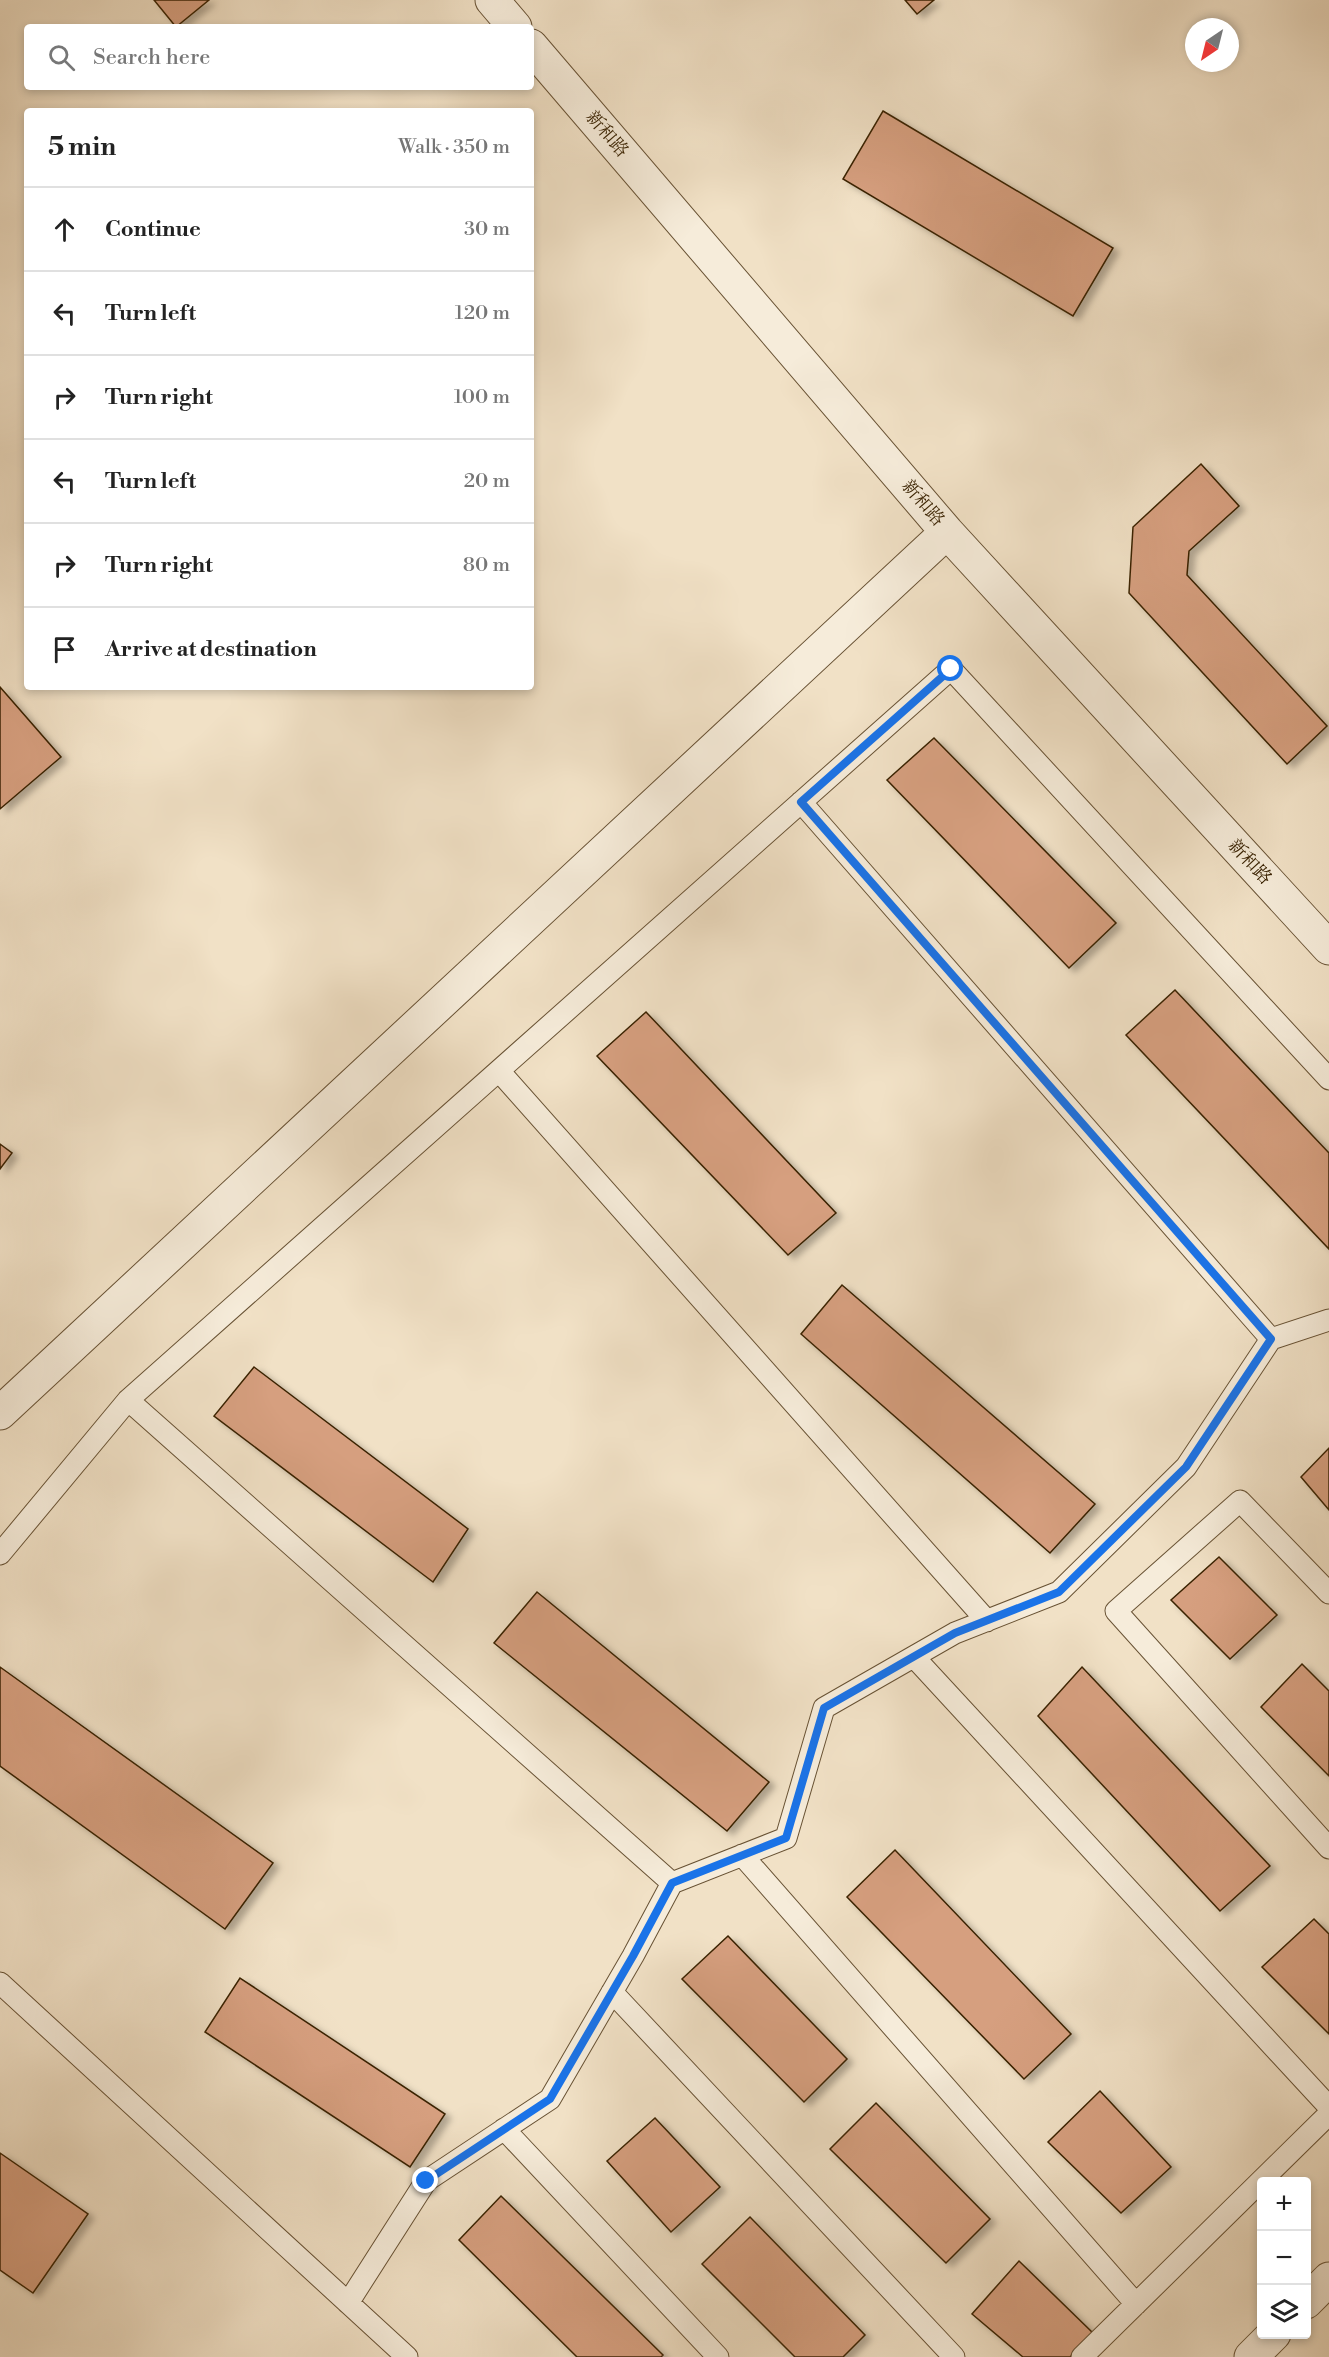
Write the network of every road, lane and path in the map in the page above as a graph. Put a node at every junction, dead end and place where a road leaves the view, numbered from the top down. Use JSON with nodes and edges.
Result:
{"nodes":[{"id":1,"x":492,"y":0,"type":"edge"},
{"id":2,"x":512,"y":24,"type":"edge"},
{"id":3,"x":534,"y":50,"type":"edge"},
{"id":4,"x":947,"y":532,"type":"junction"},
{"id":5,"x":801,"y":802,"type":"junction"},
{"id":6,"x":1329,"y":948,"type":"edge"},
{"id":7,"x":499,"y":1071,"type":"junction"},
{"id":8,"x":1329,"y":1080,"type":"edge"},
{"id":9,"x":1329,"y":1320,"type":"edge"},
{"id":10,"x":1271,"y":1339,"type":"junction"},
{"id":11,"x":128,"y":1400,"type":"junction"},
{"id":12,"x":0,"y":1413,"type":"edge"},
{"id":13,"x":0,"y":1554,"type":"edge"},
{"id":14,"x":1329,"y":1593,"type":"edge"},
{"id":15,"x":987,"y":1621,"type":"junction"},
{"id":16,"x":914,"y":1657,"type":"junction"},
{"id":17,"x":1329,"y":1848,"type":"edge"},
{"id":18,"x":742,"y":1855,"type":"junction"},
{"id":19,"x":672,"y":1883,"type":"junction"},
{"id":20,"x":0,"y":1983,"type":"edge"},
{"id":21,"x":612,"y":1992,"type":"junction"},
{"id":22,"x":1329,"y":2107,"type":"edge"},
{"id":23,"x":1329,"y":2114,"type":"edge"},
{"id":24,"x":504,"y":2129,"type":"junction"},
{"id":25,"x":1329,"y":2279,"type":"edge"},
{"id":26,"x":1311,"y":2297,"type":"edge"},
{"id":27,"x":348,"y":2303,"type":"junction"},
{"id":28,"x":1136,"y":2304,"type":"junction"},
{"id":29,"x":1269,"y":2339,"type":"edge"},
{"id":30,"x":407,"y":2357,"type":"edge"},
{"id":31,"x":718,"y":2357,"type":"edge"},
{"id":32,"x":954,"y":2357,"type":"edge"},
{"id":33,"x":1082,"y":2357,"type":"edge"},
{"id":34,"x":1251,"y":2357,"type":"edge"}],
"edges":[{"from":1,"to":2,"type":"street"},
{"from":3,"to":4,"type":"street","name":"新和路"},
{"from":4,"to":6,"type":"street","name":"新和路"},
{"from":4,"to":12,"type":"street"},
{"from":5,"to":7,"type":"lane"},
{"from":5,"to":8,"type":"lane"},
{"from":5,"to":10,"type":"lane"},
{"from":7,"to":11,"type":"lane"},
{"from":7,"to":15,"type":"lane"},
{"from":9,"to":10,"type":"lane"},
{"from":10,"to":15,"type":"lane"},
{"from":11,"to":13,"type":"lane"},
{"from":11,"to":19,"type":"lane"},
{"from":14,"to":17,"type":"lane"},
{"from":15,"to":16,"type":"lane"},
{"from":16,"to":18,"type":"lane"},
{"from":16,"to":22,"type":"lane"},
{"from":18,"to":19,"type":"lane"},
{"from":18,"to":28,"type":"lane"},
{"from":19,"to":21,"type":"lane"},
{"from":20,"to":27,"type":"lane"},
{"from":21,"to":24,"type":"lane"},
{"from":21,"to":32,"type":"lane"},
{"from":23,"to":28,"type":"lane"},
{"from":24,"to":27,"type":"lane"},
{"from":24,"to":31,"type":"lane"},
{"from":25,"to":26,"type":"street"},
{"from":27,"to":30,"type":"lane"},
{"from":28,"to":33,"type":"lane"},
{"from":29,"to":34,"type":"street"}]}
